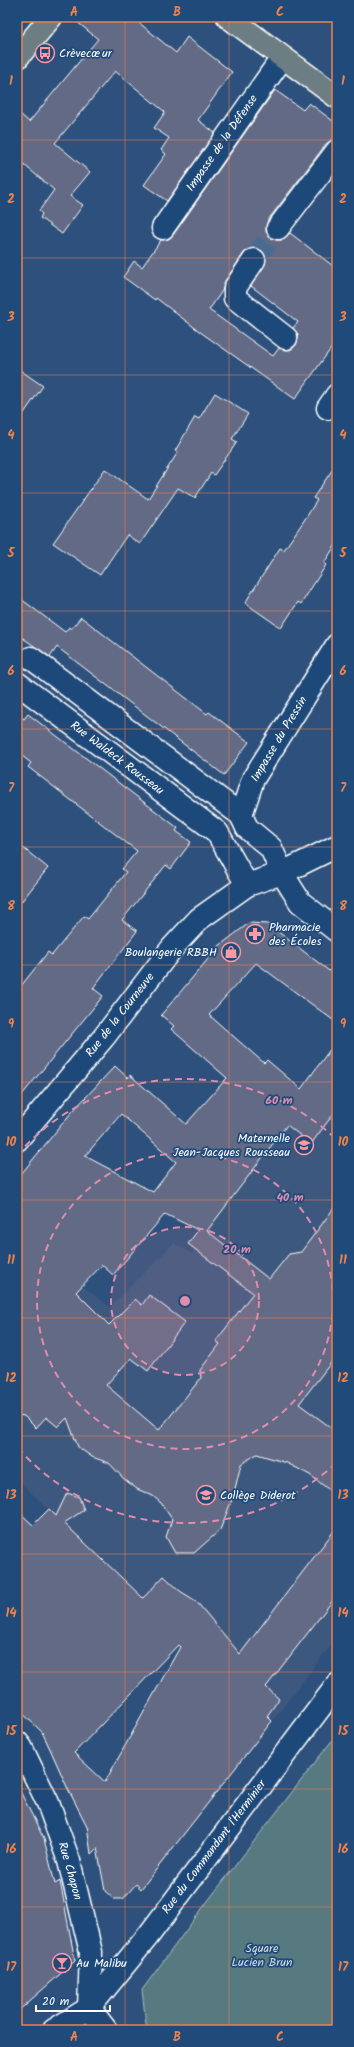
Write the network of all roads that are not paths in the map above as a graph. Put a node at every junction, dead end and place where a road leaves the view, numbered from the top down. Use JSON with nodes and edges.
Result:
{"nodes":[{"id":1,"x":51,"y":17,"type":"edge"},
{"id":2,"x":228,"y":17,"type":"edge"},
{"id":3,"x":17,"y":58,"type":"edge"},
{"id":4,"x":282,"y":58,"type":"junction"},
{"id":5,"x":337,"y":97,"type":"edge"},
{"id":6,"x":337,"y":151,"type":"edge"},
{"id":7,"x":162,"y":228,"type":"dead end"},
{"id":8,"x":278,"y":228,"type":"tunnel mouth"},
{"id":9,"x":254,"y":260,"type":"tunnel mouth"},
{"id":10,"x":286,"y":338,"type":"dead end"},
{"id":11,"x":337,"y":645,"type":"edge"},
{"id":12,"x":31,"y":658,"type":"dead end"},
{"id":13,"x":17,"y":683,"type":"edge"},
{"id":14,"x":241,"y":815,"type":"junction"},
{"id":15,"x":217,"y":832,"type":"junction"},
{"id":16,"x":337,"y":846,"type":"edge"},
{"id":17,"x":271,"y":848,"type":"junction"},
{"id":18,"x":282,"y":873,"type":"junction"},
{"id":19,"x":247,"y":885,"type":"junction"},
{"id":20,"x":337,"y":931,"type":"edge"},
{"id":21,"x":17,"y":1140,"type":"edge"},
{"id":22,"x":337,"y":1685,"type":"edge"},
{"id":23,"x":17,"y":1742,"type":"edge"},
{"id":24,"x":89,"y":2008,"type":"junction"},
{"id":25,"x":54,"y":2030,"type":"edge"},
{"id":26,"x":106,"y":2030,"type":"edge"}],
"edges":[{"from":1,"to":3,"type":"main road"},
{"from":2,"to":4,"type":"main road"},
{"from":4,"to":5,"type":"main road"},
{"from":4,"to":7,"type":"street","name":"Impasse de la Défense"},
{"from":6,"to":8,"type":"street"},
{"from":9,"to":10,"type":"street"},
{"from":11,"to":14,"type":"street","name":"Impasse du Pressin"},
{"from":12,"to":14,"type":"street"},
{"from":13,"to":15,"type":"street","name":"Rue Waldeck Rousseau"},
{"from":14,"to":17,"type":"street"},
{"from":15,"to":17,"type":"street","name":"Rue Waldeck Rousseau"},
{"from":15,"to":19,"type":"street","name":"Rue Waldeck Rousseau"},
{"from":16,"to":18,"type":"street","name":"Rue de la Courneuve"},
{"from":17,"to":18,"type":"street"},
{"from":18,"to":19,"type":"street","name":"Rue de la Courneuve"},
{"from":18,"to":20,"type":"street"},
{"from":19,"to":21,"type":"street","name":"Rue de la Courneuve"},
{"from":22,"to":24,"type":"street","name":"Rue du Commandant l'Herminier"},
{"from":23,"to":24,"type":"street","name":"Rue Chapon"},
{"from":24,"to":25,"type":"street","name":"Rue du Commandant l'Herminier"},
{"from":24,"to":26,"type":"street"}]}
